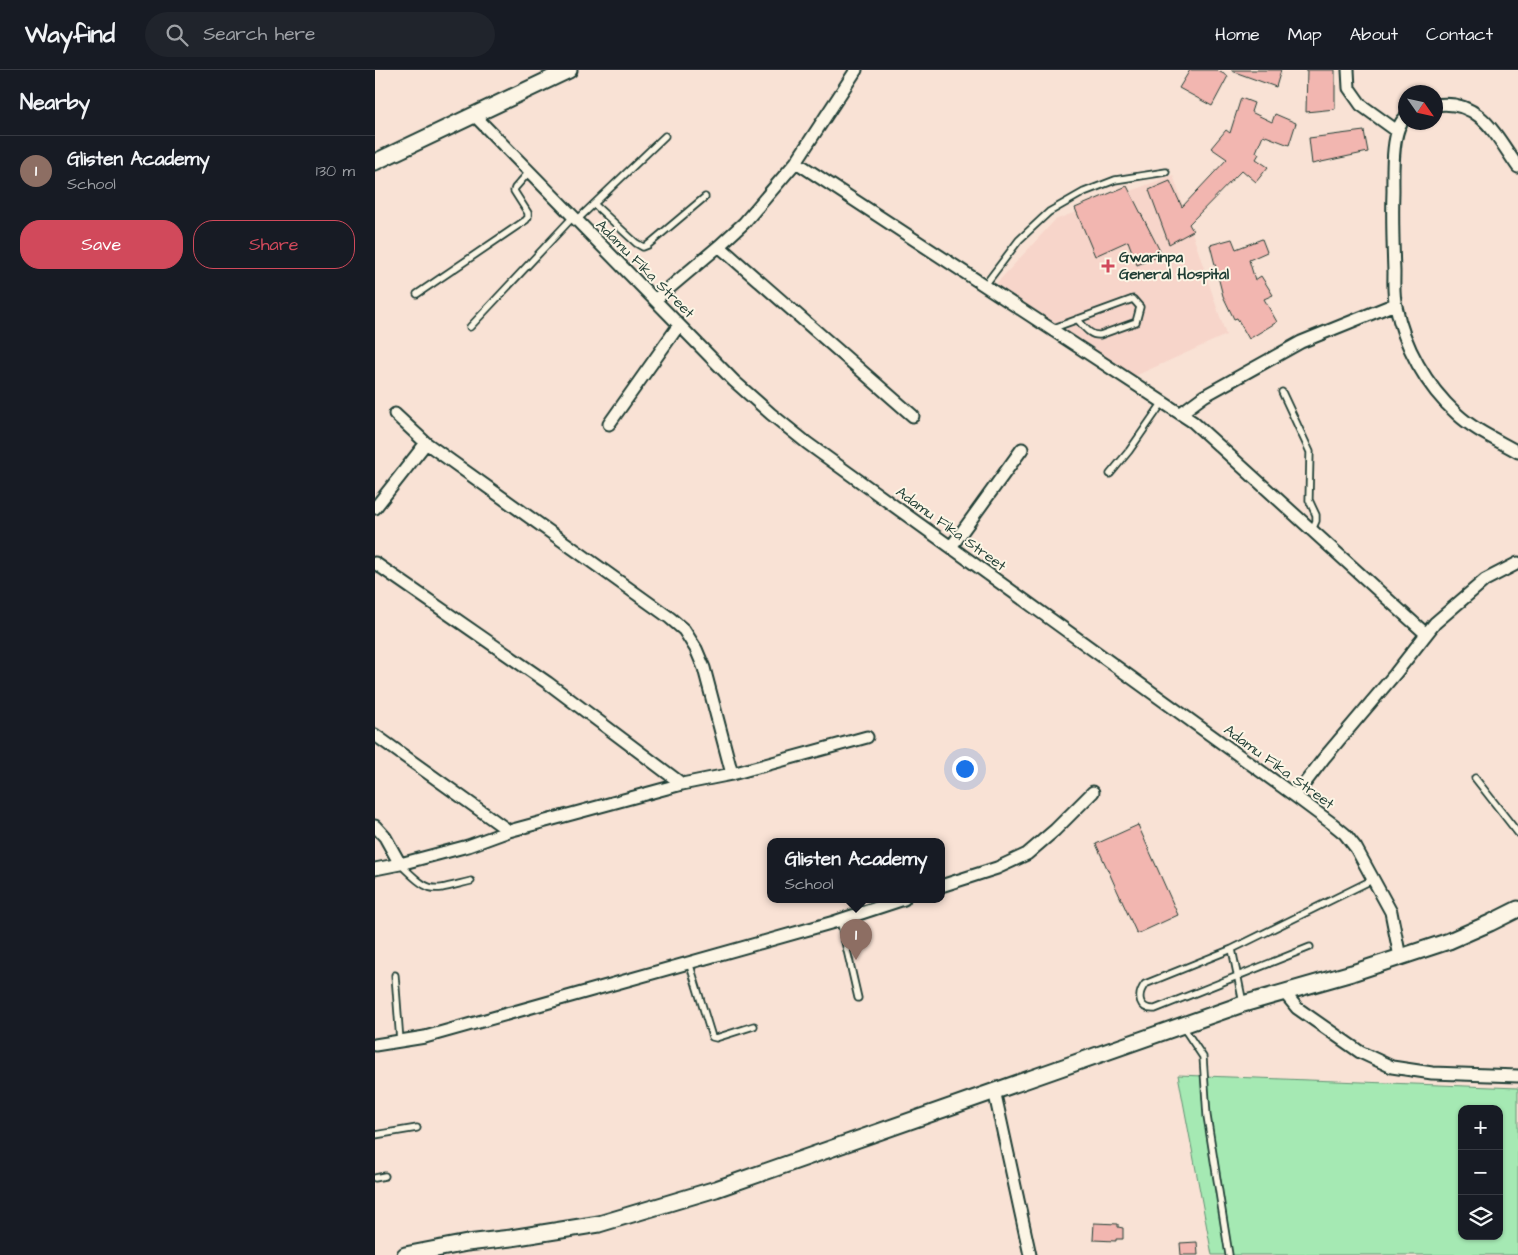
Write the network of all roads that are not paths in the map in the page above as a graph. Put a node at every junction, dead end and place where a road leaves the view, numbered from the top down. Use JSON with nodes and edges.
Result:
{"nodes":[{"id":1,"x":569,"y":70,"type":"edge"},
{"id":2,"x":856,"y":70,"type":"edge"},
{"id":3,"x":1348,"y":70,"type":"edge"},
{"id":4,"x":1443,"y":104,"type":"edge"},
{"id":5,"x":474,"y":115,"type":"junction"},
{"id":6,"x":1397,"y":131,"type":"joint"},
{"id":7,"x":665,"y":136,"type":"dead end"},
{"id":8,"x":375,"y":162,"type":"edge"},
{"id":9,"x":796,"y":162,"type":"junction"},
{"id":10,"x":1518,"y":167,"type":"edge"},
{"id":11,"x":529,"y":172,"type":"junction"},
{"id":12,"x":1166,"y":172,"type":"dead end"},
{"id":13,"x":705,"y":197,"type":"dead end"},
{"id":14,"x":594,"y":204,"type":"junction"},
{"id":15,"x":575,"y":219,"type":"junction"},
{"id":16,"x":719,"y":246,"type":"junction"},
{"id":17,"x":985,"y":286,"type":"junction"},
{"id":18,"x":417,"y":294,"type":"dead end"},
{"id":19,"x":655,"y":300,"type":"junction"},
{"id":20,"x":1395,"y":304,"type":"junction"},
{"id":21,"x":1077,"y":320,"type":"junction"},
{"id":22,"x":679,"y":325,"type":"junction"},
{"id":23,"x":470,"y":327,"type":"dead end"},
{"id":24,"x":1051,"y":329,"type":"junction"},
{"id":25,"x":1282,"y":392,"type":"dead end"},
{"id":26,"x":1163,"y":402,"type":"junction"},
{"id":27,"x":1181,"y":413,"type":"junction"},
{"id":28,"x":395,"y":414,"type":"dead end"},
{"id":29,"x":913,"y":416,"type":"dead end"},
{"id":30,"x":609,"y":424,"type":"dead end"},
{"id":31,"x":426,"y":443,"type":"junction"},
{"id":32,"x":1022,"y":449,"type":"dead end"},
{"id":33,"x":1518,"y":452,"type":"edge"},
{"id":34,"x":1110,"y":474,"type":"dead end"},
{"id":35,"x":375,"y":508,"type":"edge"},
{"id":36,"x":1312,"y":530,"type":"junction"},
{"id":37,"x":951,"y":547,"type":"junction"},
{"id":38,"x":375,"y":563,"type":"edge"},
{"id":39,"x":1518,"y":563,"type":"edge"},
{"id":40,"x":1426,"y":634,"type":"junction"},
{"id":41,"x":375,"y":735,"type":"edge"},
{"id":42,"x":867,"y":737,"type":"dead end"},
{"id":43,"x":731,"y":774,"type":"junction"},
{"id":44,"x":1475,"y":778,"type":"dead end"},
{"id":45,"x":682,"y":784,"type":"junction"},
{"id":46,"x":1093,"y":792,"type":"dead end"},
{"id":47,"x":1295,"y":796,"type":"junction"},
{"id":48,"x":375,"y":826,"type":"edge"},
{"id":49,"x":509,"y":831,"type":"junction"},
{"id":50,"x":1518,"y":833,"type":"edge"},
{"id":51,"x":400,"y":864,"type":"junction"},
{"id":52,"x":375,"y":869,"type":"edge"},
{"id":53,"x":1374,"y":879,"type":"junction"},
{"id":54,"x":471,"y":881,"type":"dead end"},
{"id":55,"x":945,"y":885,"type":"edge"},
{"id":56,"x":892,"y":903,"type":"edge"},
{"id":57,"x":1518,"y":908,"type":"edge"},
{"id":58,"x":840,"y":920,"type":"junction"},
{"id":59,"x":1310,"y":947,"type":"dead end"},
{"id":60,"x":1232,"y":948,"type":"junction"},
{"id":61,"x":1400,"y":957,"type":"junction"},
{"id":62,"x":689,"y":962,"type":"junction"},
{"id":63,"x":395,"y":975,"type":"dead end"},
{"id":64,"x":1237,"y":975,"type":"junction"},
{"id":65,"x":1284,"y":992,"type":"junction"},
{"id":66,"x":858,"y":998,"type":"dead end"},
{"id":67,"x":1243,"y":1004,"type":"junction"},
{"id":68,"x":1182,"y":1025,"type":"junction"},
{"id":69,"x":754,"y":1026,"type":"dead end"},
{"id":70,"x":400,"y":1041,"type":"junction"},
{"id":71,"x":375,"y":1045,"type":"edge"},
{"id":72,"x":1518,"y":1076,"type":"edge"},
{"id":73,"x":994,"y":1090,"type":"junction"},
{"id":74,"x":417,"y":1128,"type":"dead end"},
{"id":75,"x":375,"y":1136,"type":"edge"},
{"id":76,"x":385,"y":1176,"type":"dead end"},
{"id":77,"x":375,"y":1178,"type":"edge"},
{"id":78,"x":405,"y":1255,"type":"edge"},
{"id":79,"x":1030,"y":1255,"type":"edge"},
{"id":80,"x":1229,"y":1255,"type":"edge"}],
"edges":[{"from":1,"to":5,"type":"street"},
{"from":2,"to":9,"type":"street"},
{"from":3,"to":6,"type":"street"},
{"from":4,"to":10,"type":"street"},
{"from":5,"to":8,"type":"street"},
{"from":5,"to":11,"type":"street","name":"Adamu Fika Street"},
{"from":6,"to":20,"type":"street"},
{"from":7,"to":14,"type":"lane"},
{"from":9,"to":16,"type":"street"},
{"from":9,"to":17,"type":"street"},
{"from":11,"to":15,"type":"street","name":"Adamu Fika Street"},
{"from":11,"to":18,"type":"lane"},
{"from":12,"to":17,"type":"lane"},
{"from":13,"to":14,"type":"lane"},
{"from":14,"to":15,"type":"lane"},
{"from":15,"to":19,"type":"street","name":"Adamu Fika Street"},
{"from":15,"to":23,"type":"lane"},
{"from":16,"to":19,"type":"street"},
{"from":16,"to":29,"type":"street"},
{"from":17,"to":24,"type":"street"},
{"from":19,"to":22,"type":"street","name":"Adamu Fika Street"},
{"from":20,"to":27,"type":"street"},
{"from":20,"to":33,"type":"street"},
{"from":21,"to":21,"type":"lane"},
{"from":21,"to":24,"type":"lane"},
{"from":22,"to":30,"type":"street"},
{"from":22,"to":37,"type":"street","name":"Adamu Fika Street"},
{"from":24,"to":26,"type":"street"},
{"from":25,"to":36,"type":"lane"},
{"from":26,"to":27,"type":"street"},
{"from":26,"to":34,"type":"lane"},
{"from":27,"to":36,"type":"street"},
{"from":28,"to":31,"type":"street"},
{"from":31,"to":35,"type":"street"},
{"from":31,"to":43,"type":"street"},
{"from":32,"to":37,"type":"street"},
{"from":36,"to":40,"type":"street"},
{"from":37,"to":47,"type":"street","name":"Adamu Fika Street"},
{"from":38,"to":45,"type":"street"},
{"from":39,"to":40,"type":"street"},
{"from":40,"to":47,"type":"street"},
{"from":41,"to":49,"type":"street"},
{"from":42,"to":43,"type":"street"},
{"from":43,"to":45,"type":"street"},
{"from":44,"to":50,"type":"lane"},
{"from":45,"to":49,"type":"street"},
{"from":46,"to":55,"type":"street"},
{"from":47,"to":53,"type":"street","name":"Adamu Fika Street"},
{"from":48,"to":51,"type":"street"},
{"from":49,"to":51,"type":"street"},
{"from":51,"to":52,"type":"street"},
{"from":51,"to":54,"type":"lane"},
{"from":53,"to":60,"type":"lane"},
{"from":53,"to":61,"type":"street","name":"Adamu Fika Street"},
{"from":56,"to":58,"type":"street"},
{"from":57,"to":61,"type":"street"},
{"from":58,"to":62,"type":"street"},
{"from":58,"to":66,"type":"lane"},
{"from":59,"to":64,"type":"lane"},
{"from":60,"to":64,"type":"lane"},
{"from":60,"to":64,"type":"lane"},
{"from":61,"to":65,"type":"street"},
{"from":62,"to":69,"type":"lane"},
{"from":62,"to":70,"type":"street"},
{"from":63,"to":70,"type":"lane"},
{"from":64,"to":67,"type":"lane"},
{"from":65,"to":67,"type":"street"},
{"from":65,"to":72,"type":"street"},
{"from":67,"to":68,"type":"street"},
{"from":68,"to":73,"type":"street"},
{"from":68,"to":80,"type":"lane"},
{"from":70,"to":71,"type":"street"},
{"from":73,"to":78,"type":"street"},
{"from":73,"to":79,"type":"street"},
{"from":74,"to":75,"type":"lane"},
{"from":76,"to":77,"type":"lane"}]}
